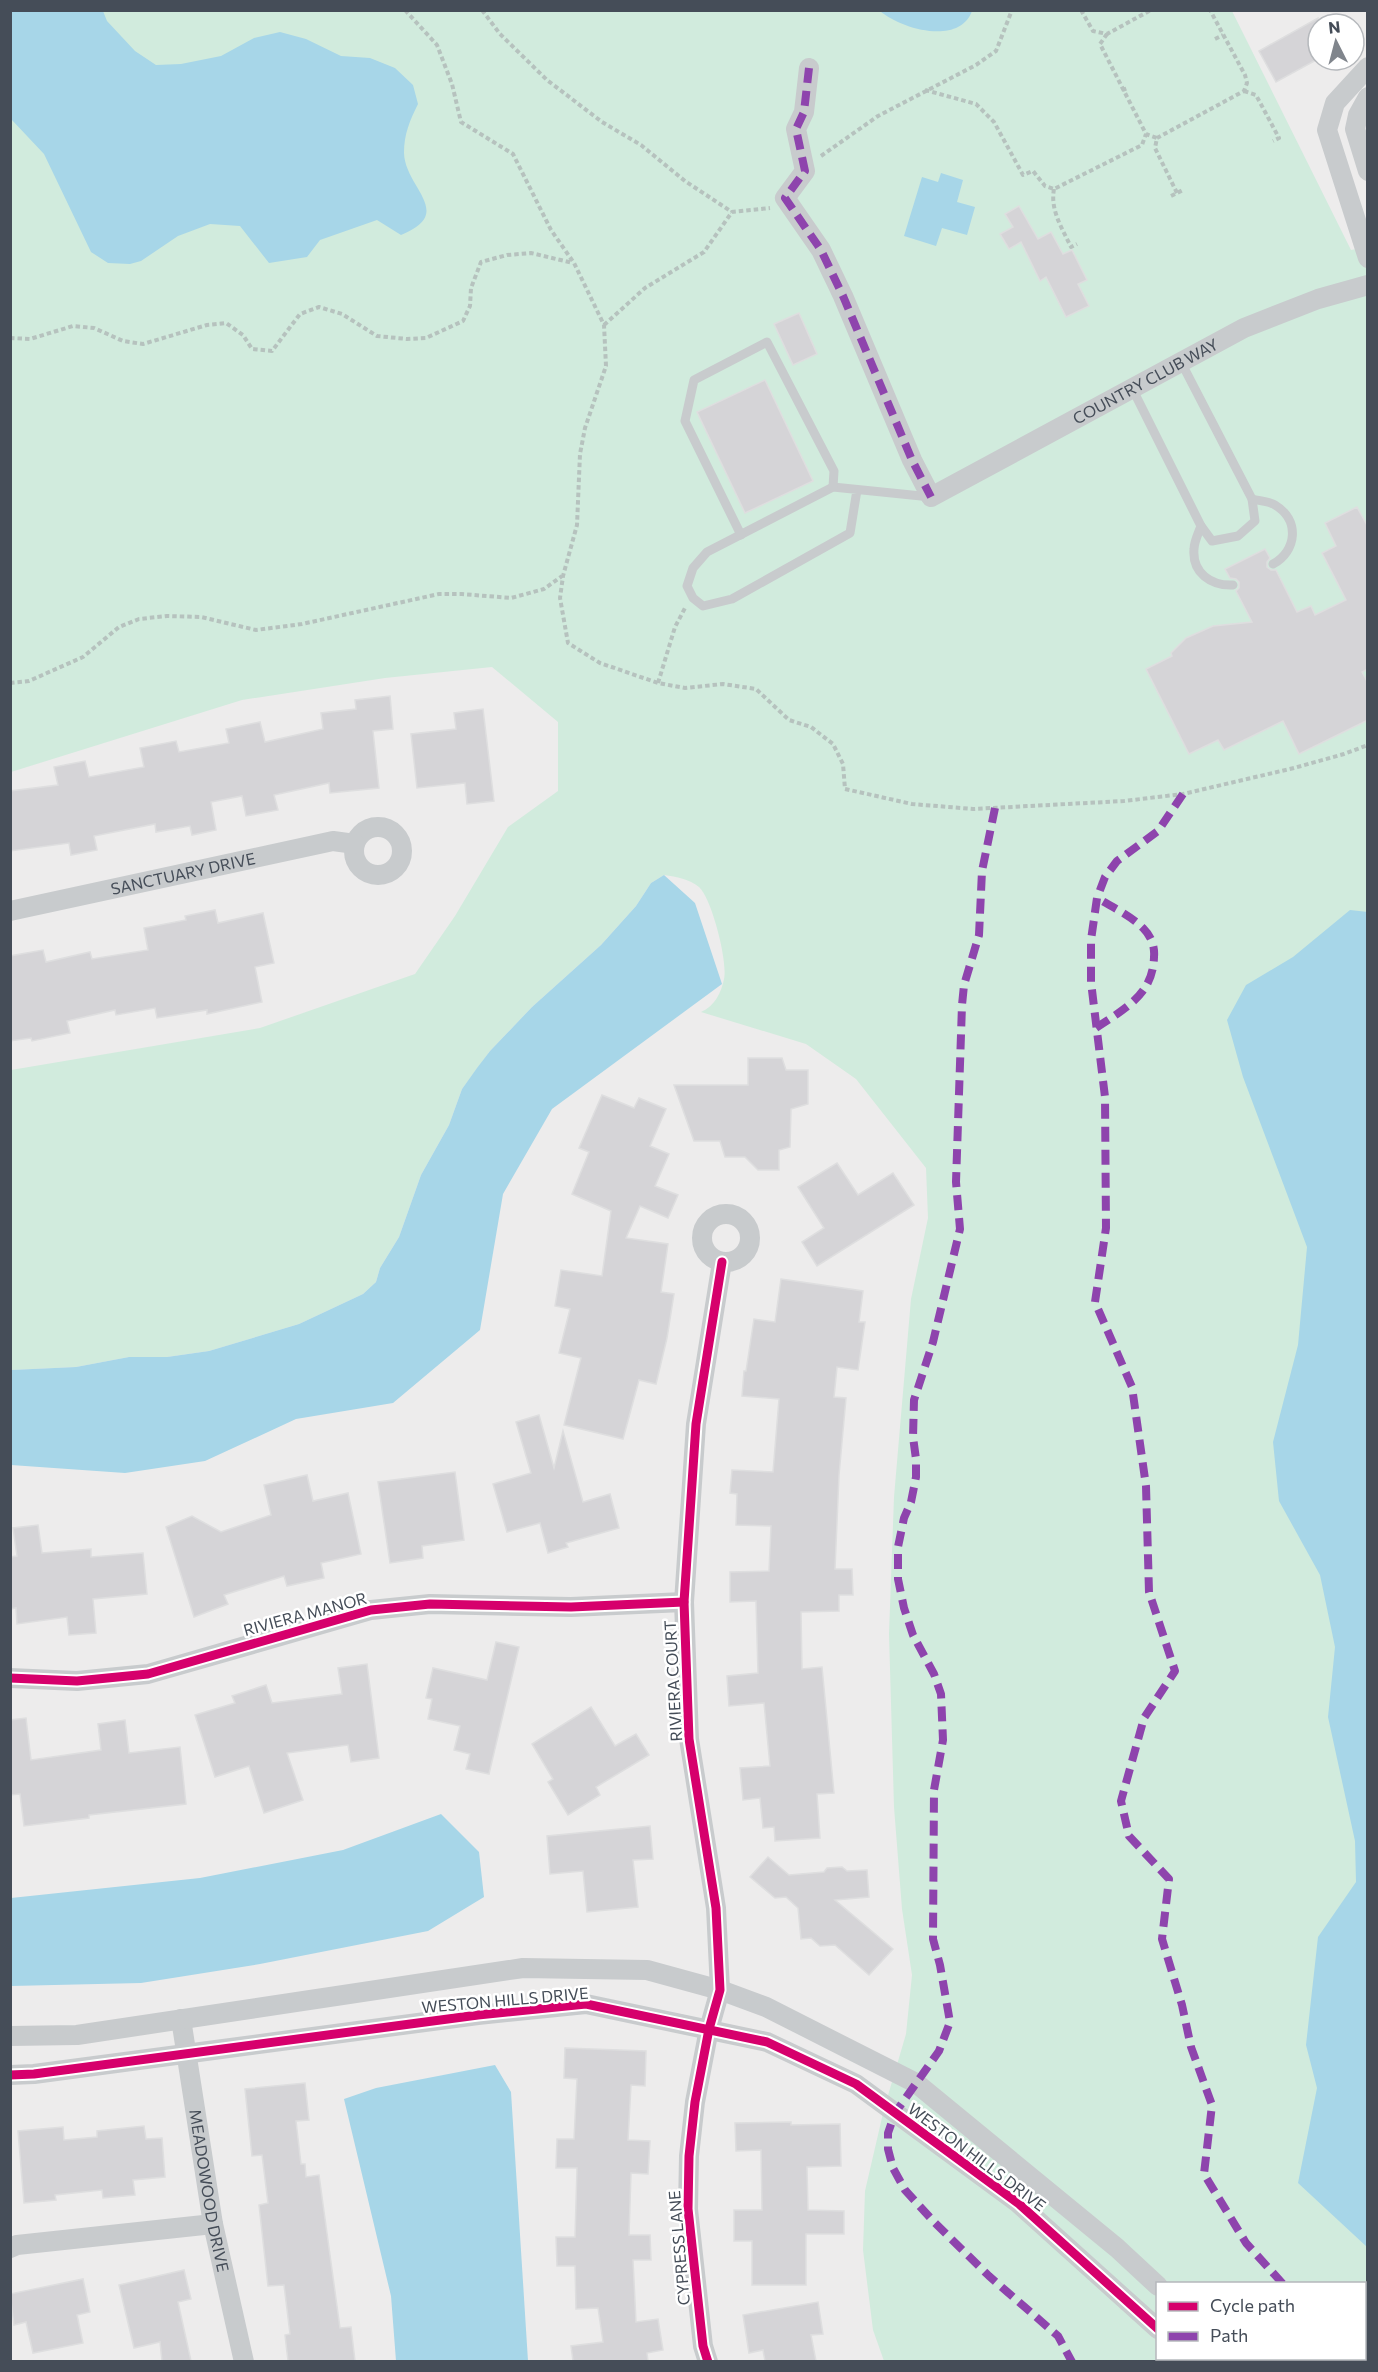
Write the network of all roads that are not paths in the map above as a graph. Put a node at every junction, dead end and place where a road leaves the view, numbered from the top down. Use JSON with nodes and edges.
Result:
{"nodes":[{"id":1,"x":1368,"y":67,"type":"edge"},
{"id":2,"x":809,"y":68,"type":"dead end"},
{"id":3,"x":1337,"y":100,"type":"junction"},
{"id":4,"x":1364,"y":104,"type":"edge"},
{"id":5,"x":1368,"y":171,"type":"edge"},
{"id":6,"x":1368,"y":258,"type":"edge"},
{"id":7,"x":1368,"y":285,"type":"edge"},
{"id":8,"x":1181,"y":362,"type":"junction"},
{"id":9,"x":1132,"y":388,"type":"junction"},
{"id":10,"x":833,"y":487,"type":"junction"},
{"id":11,"x":857,"y":490,"type":"junction"},
{"id":12,"x":931,"y":497,"type":"junction"},
{"id":13,"x":1252,"y":499,"type":"junction"},
{"id":14,"x":1201,"y":526,"type":"junction"},
{"id":15,"x":741,"y":535,"type":"junction"},
{"id":16,"x":1273,"y":564,"type":"dead end"},
{"id":17,"x":1233,"y":585,"type":"dead end"},
{"id":18,"x":355,"y":844,"type":"dead end"},
{"id":19,"x":10,"y":911,"type":"edge"},
{"id":20,"x":722,"y":1262,"type":"dead end"},
{"id":21,"x":684,"y":1602,"type":"junction"},
{"id":22,"x":10,"y":1678,"type":"edge"},
{"id":23,"x":720,"y":1990,"type":"junction"},
{"id":24,"x":182,"y":2019,"type":"junction"},
{"id":25,"x":709,"y":2029,"type":"junction"},
{"id":26,"x":10,"y":2037,"type":"edge"},
{"id":27,"x":188,"y":2054,"type":"junction"},
{"id":28,"x":10,"y":2074,"type":"edge"},
{"id":29,"x":213,"y":2224,"type":"junction"},
{"id":30,"x":10,"y":2248,"type":"edge"},
{"id":31,"x":1156,"y":2284,"type":"edge"},
{"id":32,"x":1156,"y":2327,"type":"edge"},
{"id":33,"x":244,"y":2361,"type":"edge"},
{"id":34,"x":708,"y":2361,"type":"edge"}],
"edges":[{"from":1,"to":3,"type":"street"},
{"from":2,"to":12,"type":"street"},
{"from":3,"to":4,"type":"street"},
{"from":3,"to":6,"type":"street"},
{"from":4,"to":5,"type":"street"},
{"from":7,"to":8,"type":"street","name":"COUNTRY CLUB WAY"},
{"from":8,"to":9,"type":"street","name":"COUNTRY CLUB WAY"},
{"from":8,"to":13,"type":"lane"},
{"from":9,"to":12,"type":"street","name":"COUNTRY CLUB WAY"},
{"from":9,"to":14,"type":"lane"},
{"from":10,"to":11,"type":"lane"},
{"from":10,"to":15,"type":"lane"},
{"from":10,"to":15,"type":"lane"},
{"from":11,"to":12,"type":"lane"},
{"from":11,"to":15,"type":"lane"},
{"from":13,"to":14,"type":"lane"},
{"from":13,"to":16,"type":"lane"},
{"from":14,"to":17,"type":"lane"},
{"from":18,"to":19,"type":"street","name":"SANCTUARY DRIVE"},
{"from":20,"to":21,"type":"street","name":"RIVIERA COURT"},
{"from":21,"to":22,"type":"street","name":"RIVIERA MANOR"},
{"from":21,"to":23,"type":"street","name":"RIVIERA COURT"},
{"from":23,"to":24,"type":"street","name":"WESTON HILLS DRIVE"},
{"from":23,"to":25,"type":"street","name":"CYPRESS LANE"},
{"from":23,"to":31,"type":"street","name":"WESTON HILLS DRIVE"},
{"from":24,"to":26,"type":"street","name":"WESTON HILLS DRIVE"},
{"from":24,"to":27,"type":"street","name":"MEADOWOOD DRIVE"},
{"from":25,"to":27,"type":"street","name":"WESTON HILLS DRIVE"},
{"from":25,"to":32,"type":"street","name":"WESTON HILLS DRIVE"},
{"from":25,"to":34,"type":"street","name":"CYPRESS LANE"},
{"from":27,"to":28,"type":"street","name":"WESTON HILLS DRIVE"},
{"from":27,"to":29,"type":"street","name":"MEADOWOOD DRIVE"},
{"from":29,"to":30,"type":"street"},
{"from":29,"to":33,"type":"street","name":"MEADOWOOD DRIVE"}]}
